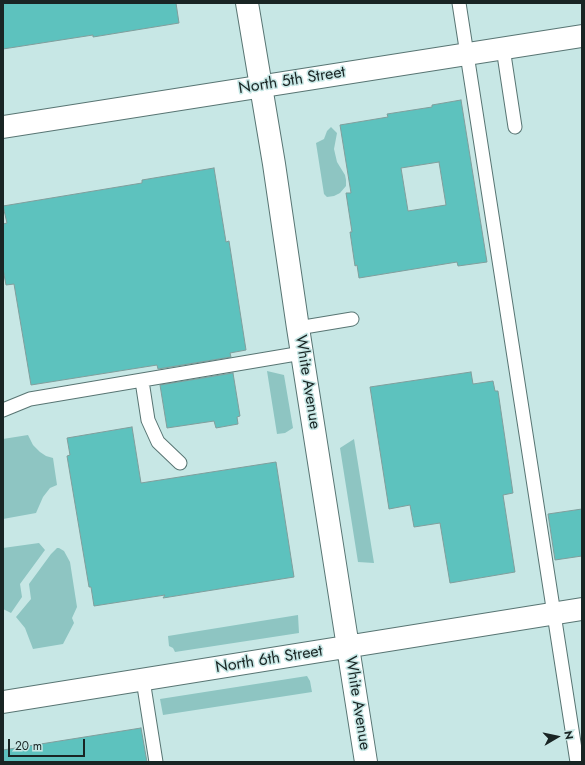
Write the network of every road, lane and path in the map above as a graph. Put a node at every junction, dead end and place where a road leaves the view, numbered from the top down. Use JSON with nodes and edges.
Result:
{"nodes":[{"id":1,"x":247,"y":3,"type":"edge"},
{"id":2,"x":459,"y":3,"type":"edge"},
{"id":3,"x":582,"y":36,"type":"edge"},
{"id":4,"x":503,"y":48,"type":"junction"},
{"id":5,"x":467,"y":54,"type":"junction"},
{"id":6,"x":261,"y":86,"type":"junction"},
{"id":7,"x":3,"y":127,"type":"edge"},
{"id":8,"x":515,"y":127,"type":"dead end"},
{"id":9,"x":352,"y":319,"type":"dead end"},
{"id":10,"x":298,"y":328,"type":"junction"},
{"id":11,"x":302,"y":354,"type":"junction"},
{"id":12,"x":142,"y":380,"type":"junction"},
{"id":13,"x":3,"y":410,"type":"edge"},
{"id":14,"x":180,"y":464,"type":"dead end"},
{"id":15,"x":582,"y":609,"type":"edge"},
{"id":16,"x":554,"y":614,"type":"junction"},
{"id":17,"x":348,"y":647,"type":"junction"},
{"id":18,"x":144,"y":680,"type":"junction"},
{"id":19,"x":3,"y":702,"type":"edge"},
{"id":20,"x":156,"y":762,"type":"edge"},
{"id":21,"x":366,"y":762,"type":"edge"},
{"id":22,"x":577,"y":762,"type":"edge"}],
"edges":[{"from":1,"to":6,"type":"street","name":"White Avenue"},
{"from":2,"to":5,"type":"lane"},
{"from":3,"to":4,"type":"street","name":"North 5th Street"},
{"from":4,"to":5,"type":"street","name":"North 5th Street"},
{"from":4,"to":8,"type":"lane"},
{"from":5,"to":6,"type":"street","name":"North 5th Street"},
{"from":5,"to":16,"type":"lane"},
{"from":6,"to":7,"type":"street","name":"North 5th Street"},
{"from":6,"to":10,"type":"street","name":"White Avenue"},
{"from":9,"to":10,"type":"lane"},
{"from":10,"to":11,"type":"street","name":"White Avenue"},
{"from":11,"to":12,"type":"lane"},
{"from":11,"to":17,"type":"street","name":"White Avenue"},
{"from":12,"to":13,"type":"lane"},
{"from":12,"to":14,"type":"lane"},
{"from":15,"to":16,"type":"street","name":"North 6th Street"},
{"from":16,"to":17,"type":"street","name":"North 6th Street"},
{"from":16,"to":22,"type":"lane"},
{"from":17,"to":18,"type":"street","name":"North 6th Street"},
{"from":17,"to":21,"type":"street","name":"White Avenue"},
{"from":18,"to":19,"type":"street","name":"North 6th Street"},
{"from":18,"to":20,"type":"lane"}]}
